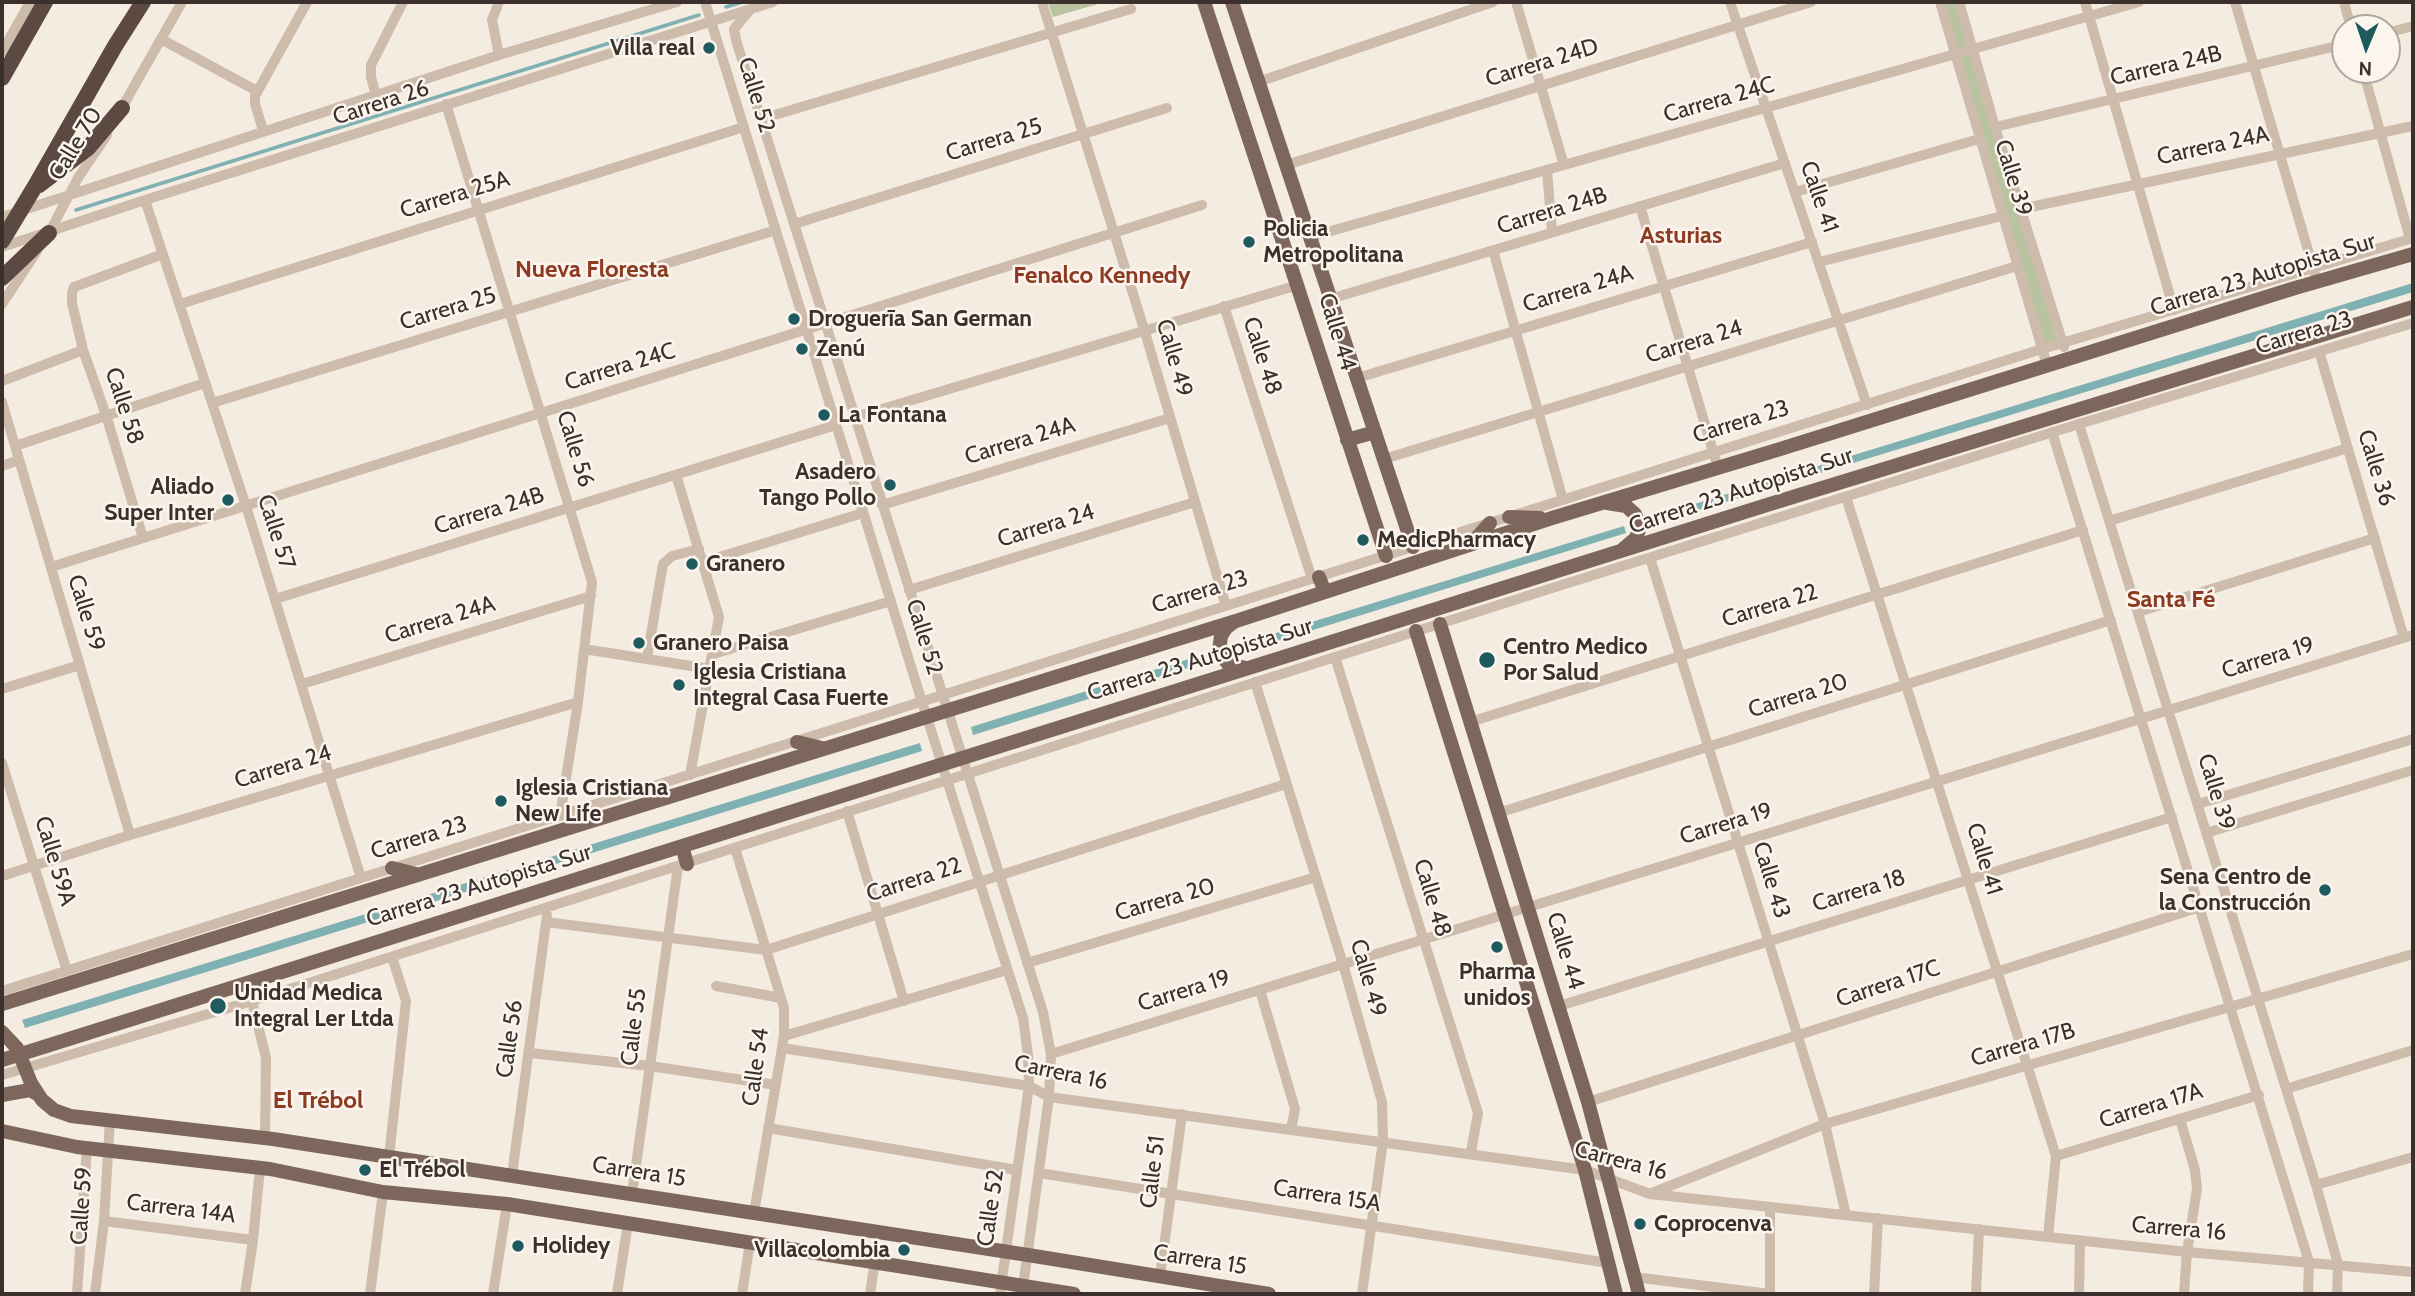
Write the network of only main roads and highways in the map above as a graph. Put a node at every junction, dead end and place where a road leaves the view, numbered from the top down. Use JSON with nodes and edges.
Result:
{"nodes":[{"id":1,"x":45,"y":2,"type":"edge"},
{"id":2,"x":144,"y":2,"type":"edge"},
{"id":3,"x":1229,"y":2,"type":"edge"},
{"id":4,"x":1205,"y":5,"type":"edge"},
{"id":5,"x":2,"y":78,"type":"edge"},
{"id":6,"x":122,"y":108,"type":"road end"},
{"id":7,"x":34,"y":188,"type":"junction"},
{"id":8,"x":49,"y":233,"type":"road end"},
{"id":9,"x":2,"y":241,"type":"edge"},
{"id":10,"x":2413,"y":254,"type":"edge"},
{"id":11,"x":2,"y":278,"type":"edge"},
{"id":12,"x":2413,"y":307,"type":"edge"},
{"id":13,"x":1375,"y":432,"type":"junction"},
{"id":14,"x":1347,"y":440,"type":"junction"},
{"id":15,"x":1598,"y":504,"type":"junction"},
{"id":16,"x":1734,"y":516,"type":"junction"},
{"id":17,"x":1509,"y":517,"type":"road end"},
{"id":18,"x":1552,"y":518,"type":"junction"},
{"id":19,"x":1490,"y":523,"type":"road end"},
{"id":20,"x":1740,"y":531,"type":"road end"},
{"id":21,"x":1470,"y":544,"type":"junction"},
{"id":22,"x":1413,"y":547,"type":"road end"},
{"id":23,"x":1613,"y":555,"type":"junction"},
{"id":24,"x":1386,"y":556,"type":"road end"},
{"id":25,"x":1316,"y":578,"type":"road end"},
{"id":26,"x":1325,"y":592,"type":"junction"},
{"id":27,"x":1239,"y":620,"type":"junction"},
{"id":28,"x":1440,"y":624,"type":"road end"},
{"id":29,"x":1416,"y":631,"type":"road end"},
{"id":30,"x":1255,"y":666,"type":"junction"},
{"id":31,"x":797,"y":742,"type":"road end"},
{"id":32,"x":823,"y":748,"type":"junction"},
{"id":33,"x":732,"y":762,"type":"road end"},
{"id":34,"x":719,"y":781,"type":"junction"},
{"id":35,"x":682,"y":846,"type":"junction"},
{"id":36,"x":682,"y":865,"type":"road end"},
{"id":37,"x":392,"y":868,"type":"road end"},
{"id":38,"x":418,"y":875,"type":"junction"},
{"id":39,"x":358,"y":879,"type":"road end"},
{"id":40,"x":342,"y":898,"type":"junction"},
{"id":41,"x":94,"y":962,"type":"road end"},
{"id":42,"x":117,"y":969,"type":"junction"},
{"id":43,"x":2,"y":1004,"type":"edge"},
{"id":44,"x":2,"y":1032,"type":"edge"},
{"id":45,"x":2,"y":1060,"type":"edge"},
{"id":46,"x":22,"y":1061,"type":"junction"},
{"id":47,"x":37,"y":1094,"type":"junction"},
{"id":48,"x":2,"y":1095,"type":"edge"},
{"id":49,"x":2,"y":1120,"type":"edge"},
{"id":50,"x":2,"y":1131,"type":"edge"},
{"id":51,"x":37,"y":1138,"type":"junction"},
{"id":52,"x":1001,"y":1288,"type":"edge"},
{"id":53,"x":1023,"y":1290,"type":"edge"},
{"id":54,"x":1074,"y":1294,"type":"edge"},
{"id":55,"x":1269,"y":1294,"type":"edge"},
{"id":56,"x":1616,"y":1294,"type":"edge"},
{"id":57,"x":1639,"y":1294,"type":"edge"}],
"edges":[{"from":1,"to":5,"type":"highway"},
{"from":2,"to":7,"type":"highway"},
{"from":3,"to":4,"type":"main road"},
{"from":3,"to":13,"type":"main road","name":"Calle 44"},
{"from":4,"to":14,"type":"main road","name":"Calle 44"},
{"from":6,"to":7,"type":"highway"},
{"from":7,"to":9,"type":"highway"},
{"from":8,"to":11,"type":"highway"},
{"from":10,"to":15,"type":"main road","name":"Carrera 23 Autopista Sur"},
{"from":12,"to":16,"type":"main road","name":"Carrera 23 Autopista Sur"},
{"from":13,"to":14,"type":"main road"},
{"from":13,"to":22,"type":"main road","name":"Calle 44"},
{"from":14,"to":24,"type":"main road","name":"Calle 44"},
{"from":15,"to":18,"type":"main road","name":"Carrera 23 Autopista Sur"},
{"from":15,"to":23,"type":"main road"},
{"from":16,"to":20,"type":"main road"},
{"from":16,"to":23,"type":"main road","name":"Carrera 23 Autopista Sur"},
{"from":17,"to":18,"type":"main road"},
{"from":18,"to":21,"type":"main road","name":"Carrera 23 Autopista Sur"},
{"from":19,"to":21,"type":"main road"},
{"from":21,"to":26,"type":"main road","name":"Carrera 23 Autopista Sur"},
{"from":23,"to":30,"type":"main road","name":"Carrera 23 Autopista Sur"},
{"from":25,"to":26,"type":"main road"},
{"from":26,"to":27,"type":"main road","name":"Carrera 23 Autopista Sur"},
{"from":27,"to":30,"type":"main road"},
{"from":27,"to":32,"type":"main road","name":"Carrera 23 Autopista Sur"},
{"from":28,"to":57,"type":"main road","name":"Calle 44"},
{"from":29,"to":56,"type":"main road","name":"Calle 44"},
{"from":30,"to":35,"type":"main road","name":"Carrera 23 Autopista Sur"},
{"from":31,"to":32,"type":"main road"},
{"from":32,"to":34,"type":"main road","name":"Carrera 23 Autopista Sur"},
{"from":33,"to":34,"type":"main road"},
{"from":34,"to":38,"type":"main road","name":"Carrera 23 Autopista Sur"},
{"from":35,"to":36,"type":"main road"},
{"from":35,"to":46,"type":"main road","name":"Carrera 23 Autopista Sur"},
{"from":37,"to":38,"type":"main road"},
{"from":38,"to":40,"type":"main road","name":"Carrera 23 Autopista Sur"},
{"from":39,"to":40,"type":"main road"},
{"from":40,"to":42,"type":"main road","name":"Carrera 23 Autopista Sur"},
{"from":41,"to":42,"type":"main road"},
{"from":42,"to":43,"type":"main road","name":"Carrera 23 Autopista Sur"},
{"from":44,"to":46,"type":"main road","name":"Carrera 15"},
{"from":45,"to":46,"type":"main road","name":"Carrera 23 Autopista Sur"},
{"from":46,"to":47,"type":"main road","name":"Carrera 15"},
{"from":47,"to":48,"type":"main road"},
{"from":47,"to":55,"type":"main road","name":"Carrera 15"},
{"from":49,"to":51,"type":"main road"},
{"from":50,"to":51,"type":"main road"},
{"from":51,"to":52,"type":"main road"},
{"from":52,"to":53,"type":"main road"},
{"from":53,"to":54,"type":"main road"}]}
